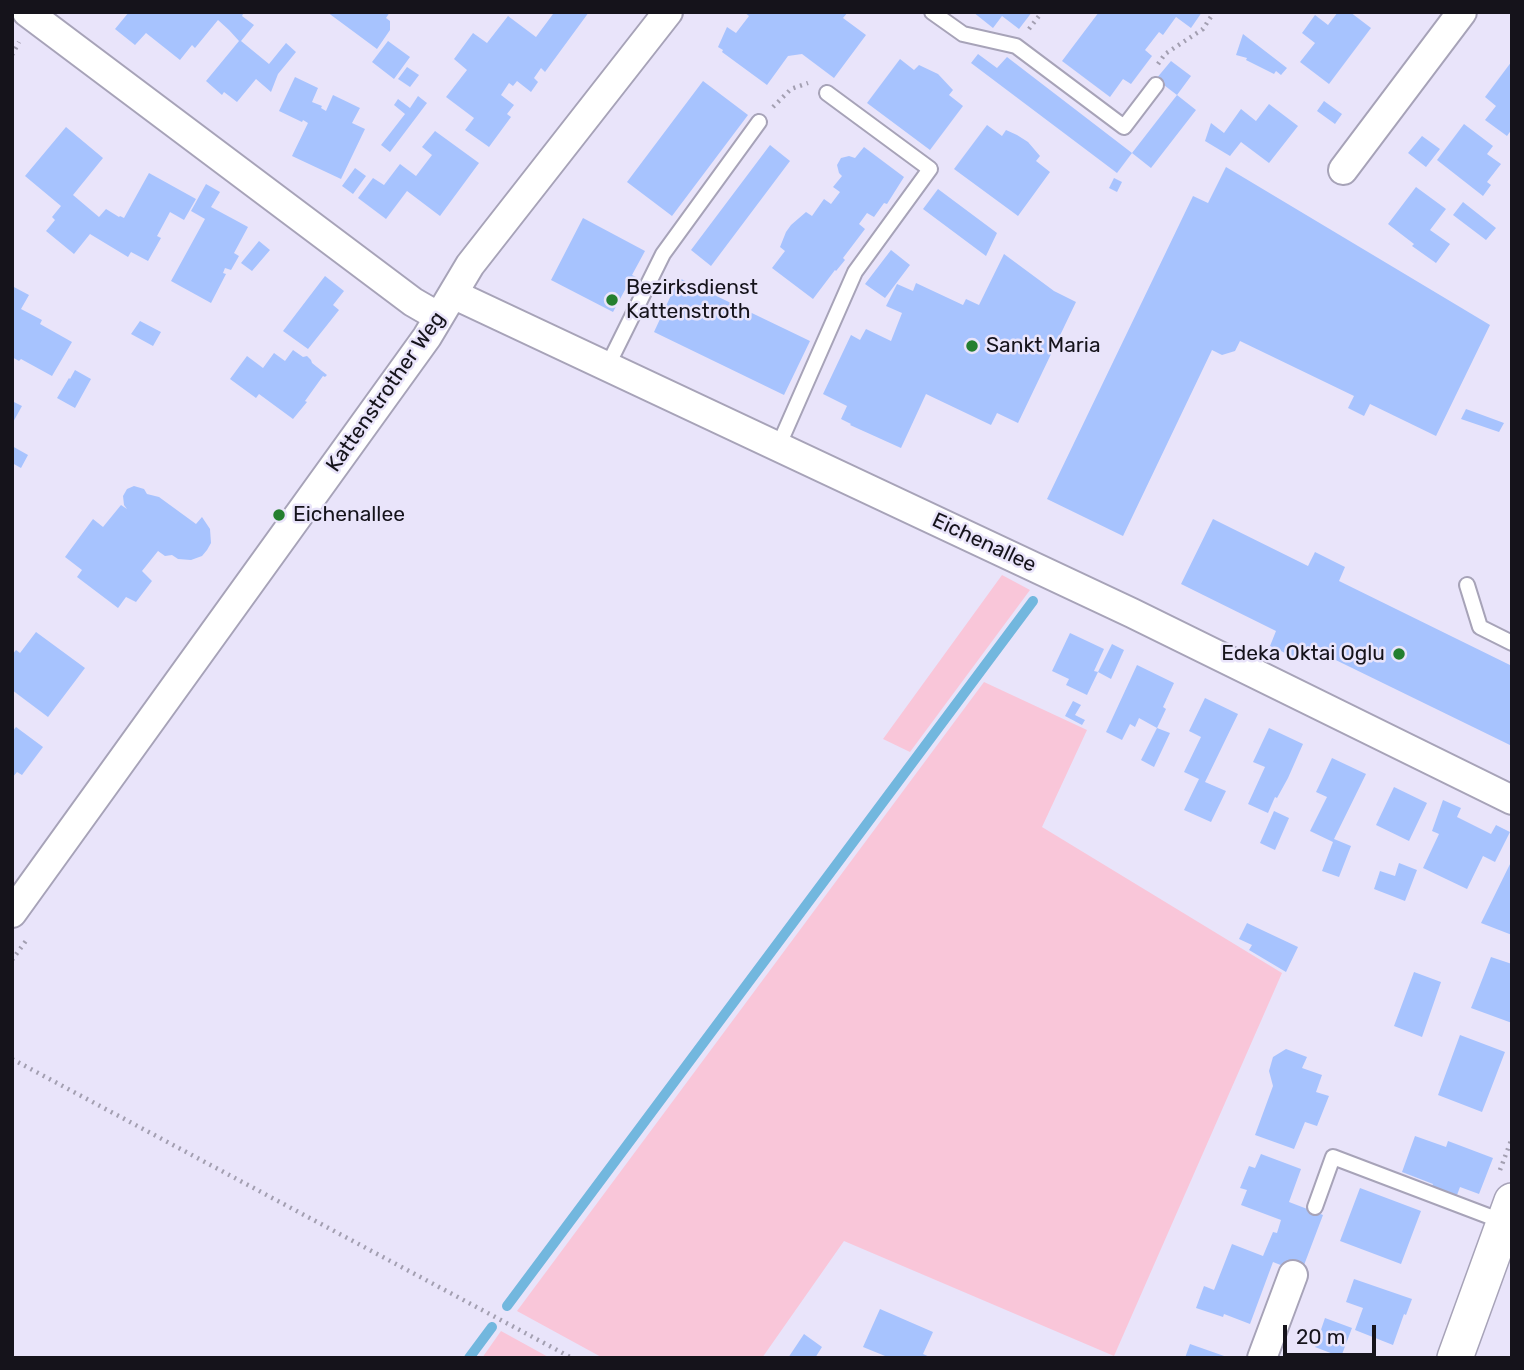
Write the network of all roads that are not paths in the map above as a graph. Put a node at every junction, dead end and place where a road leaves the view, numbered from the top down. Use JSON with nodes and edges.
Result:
{"nodes":[{"id":1,"x":27,"y":12,"type":"edge"},
{"id":2,"x":668,"y":12,"type":"edge"},
{"id":3,"x":932,"y":12,"type":"edge"},
{"id":4,"x":1462,"y":12,"type":"edge"},
{"id":5,"x":1152,"y":91,"type":"road end"},
{"id":6,"x":827,"y":93,"type":"road end"},
{"id":7,"x":759,"y":122,"type":"road end"},
{"id":8,"x":1343,"y":170,"type":"dead end"},
{"id":9,"x":446,"y":306,"type":"junction"},
{"id":10,"x":607,"y":367,"type":"junction"},
{"id":11,"x":778,"y":447,"type":"junction"},
{"id":12,"x":1467,"y":585,"type":"dead end"},
{"id":13,"x":1512,"y":643,"type":"edge"},
{"id":14,"x":1512,"y":800,"type":"edge"},
{"id":15,"x":12,"y":913,"type":"edge"},
{"id":16,"x":1315,"y":1207,"type":"dead end"},
{"id":17,"x":1508,"y":1212,"type":"edge"},
{"id":18,"x":1293,"y":1275,"type":"dead end"},
{"id":19,"x":1262,"y":1358,"type":"edge"},
{"id":20,"x":1455,"y":1358,"type":"edge"}],
"edges":[{"from":1,"to":9,"type":"street","name":"Eichenallee"},
{"from":2,"to":9,"type":"street","name":"Kattenstrother Weg"},
{"from":3,"to":5,"type":"lane"},
{"from":4,"to":8,"type":"street"},
{"from":6,"to":11,"type":"lane"},
{"from":7,"to":10,"type":"lane"},
{"from":9,"to":10,"type":"street","name":"Eichenallee"},
{"from":9,"to":15,"type":"street","name":"Kattenstrother Weg"},
{"from":10,"to":11,"type":"street","name":"Eichenallee"},
{"from":11,"to":14,"type":"street","name":"Eichenallee"},
{"from":12,"to":13,"type":"lane"},
{"from":16,"to":17,"type":"lane"},
{"from":17,"to":20,"type":"street"},
{"from":18,"to":19,"type":"street"}]}
